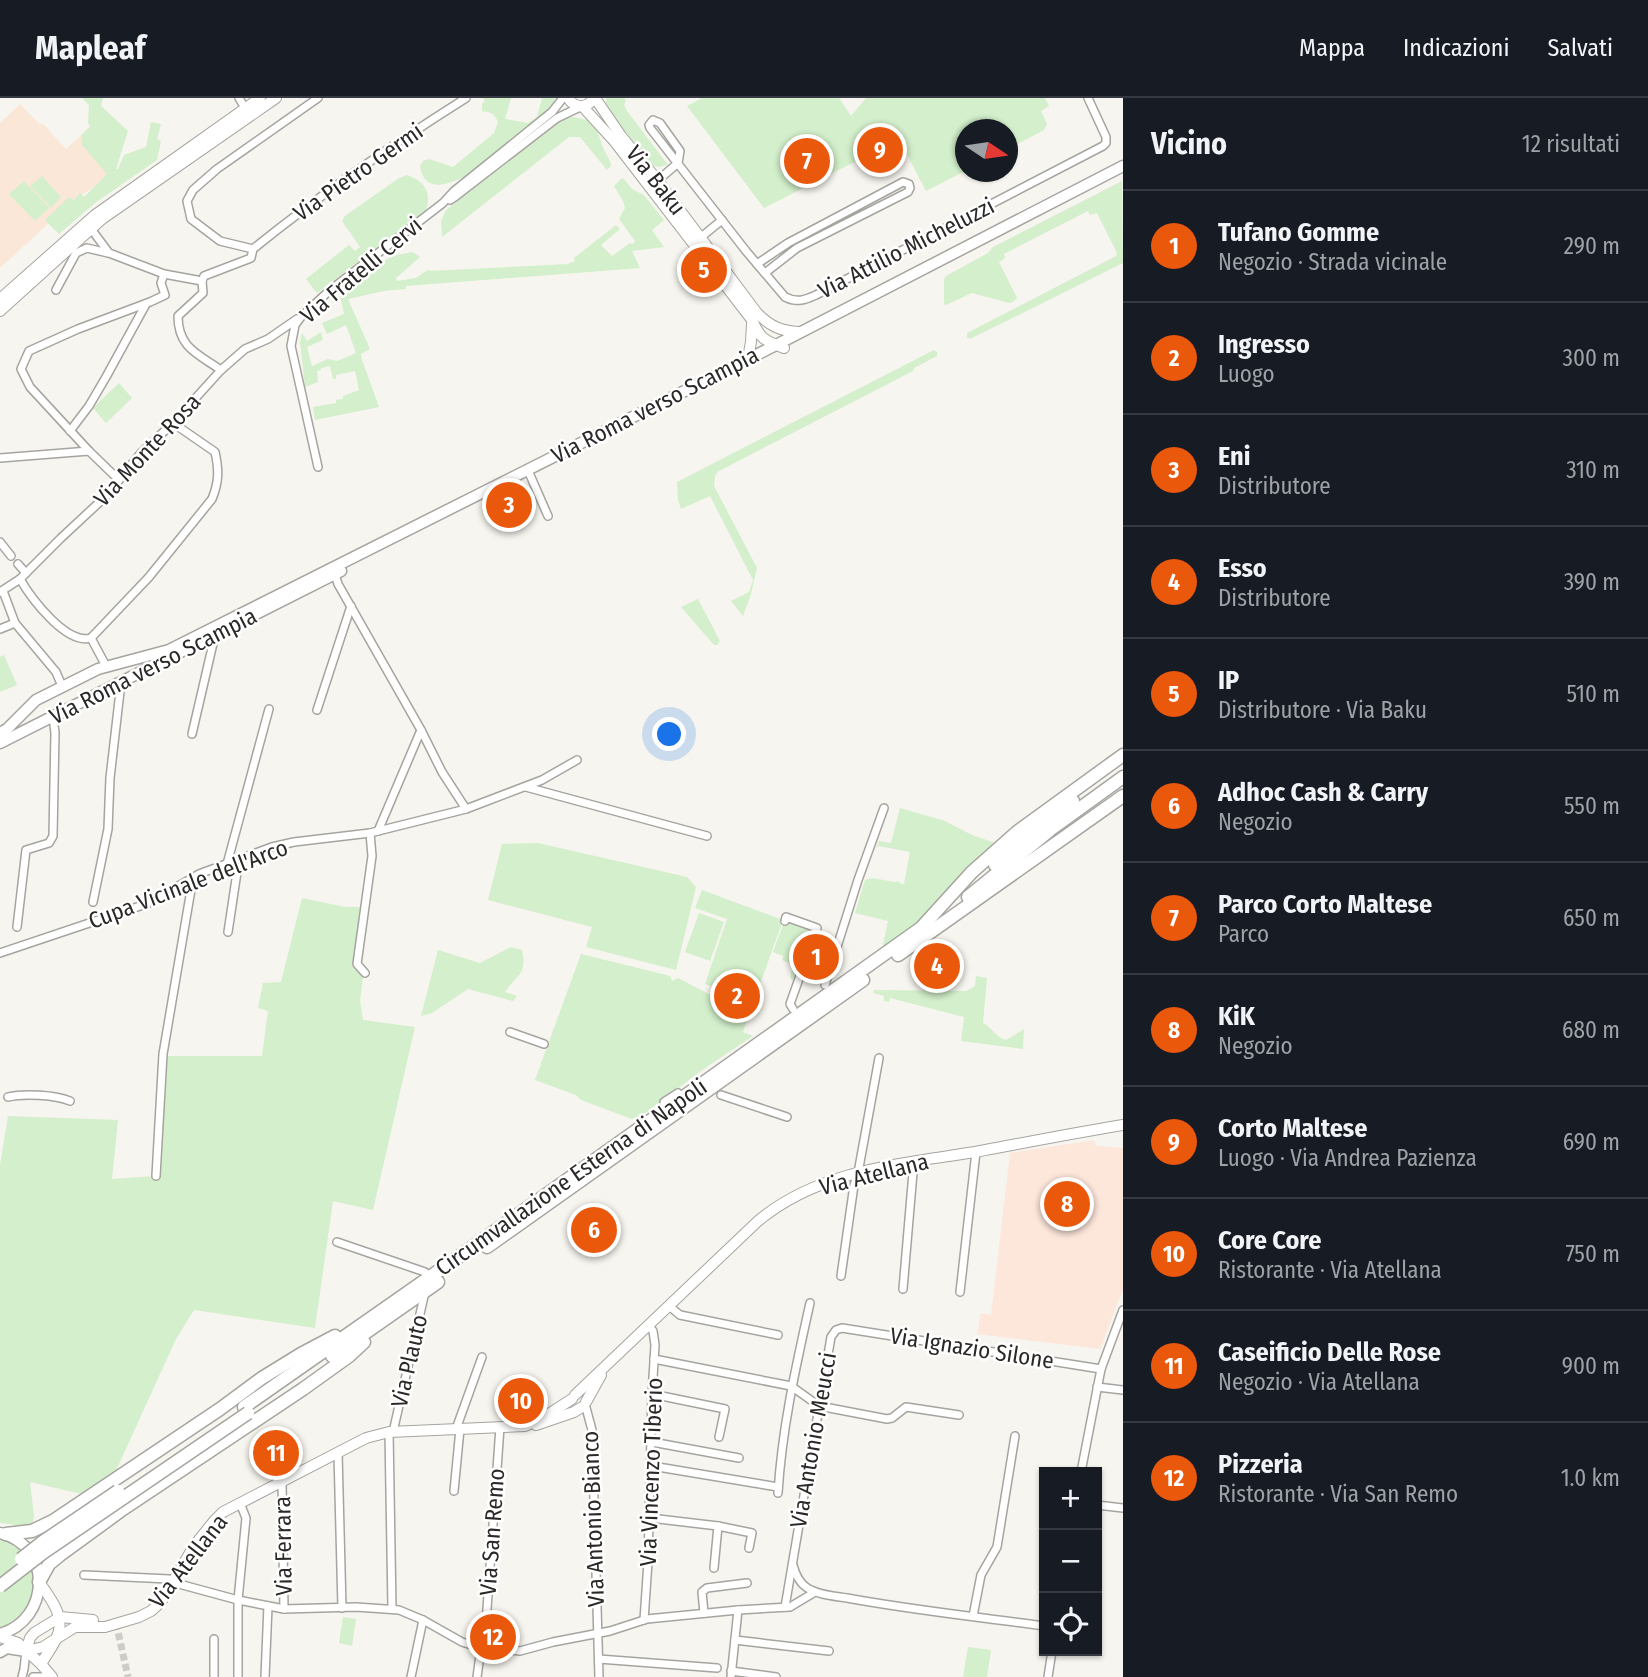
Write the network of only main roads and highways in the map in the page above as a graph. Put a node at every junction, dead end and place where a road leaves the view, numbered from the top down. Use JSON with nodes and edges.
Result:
{"nodes":[{"id":1,"x":260,"y":98,"type":"edge"},
{"id":2,"x":276,"y":98,"type":"edge"},
{"id":3,"x":566,"y":98,"type":"edge"},
{"id":4,"x":595,"y":98,"type":"edge"},
{"id":5,"x":582,"y":107,"type":"junction"},
{"id":6,"x":1123,"y":166,"type":"edge"},
{"id":7,"x":1123,"y":173,"type":"edge"},
{"id":8,"x":654,"y":184,"type":"junction"},
{"id":9,"x":89,"y":226,"type":"junction"},
{"id":10,"x":0,"y":299,"type":"edge"},
{"id":11,"x":0,"y":311,"type":"edge"},
{"id":12,"x":752,"y":320,"type":"junction"},
{"id":13,"x":772,"y":326,"type":"junction"},
{"id":14,"x":799,"y":332,"type":"junction"},
{"id":15,"x":777,"y":349,"type":"junction"},
{"id":16,"x":748,"y":358,"type":"junction"},
{"id":17,"x":528,"y":472,"type":"junction"},
{"id":18,"x":124,"y":661,"type":"junction"},
{"id":19,"x":121,"y":683,"type":"junction"},
{"id":20,"x":26,"y":709,"type":"junction"},
{"id":21,"x":40,"y":723,"type":"junction"},
{"id":22,"x":0,"y":733,"type":"edge"},
{"id":23,"x":0,"y":743,"type":"edge"},
{"id":24,"x":1123,"y":755,"type":"edge"},
{"id":25,"x":1123,"y":762,"type":"edge"},
{"id":26,"x":1123,"y":777,"type":"edge"},
{"id":27,"x":1123,"y":796,"type":"edge"},
{"id":28,"x":921,"y":928,"type":"junction"},
{"id":29,"x":904,"y":951,"type":"junction"},
{"id":30,"x":1123,"y":1125,"type":"edge"},
{"id":31,"x":395,"y":1312,"type":"junction"},
{"id":32,"x":373,"y":1317,"type":"junction"},
{"id":33,"x":608,"y":1363,"type":"junction"},
{"id":34,"x":573,"y":1397,"type":"junction"},
{"id":35,"x":584,"y":1404,"type":"junction"},
{"id":36,"x":246,"y":1410,"type":"junction"},
{"id":37,"x":525,"y":1426,"type":"junction"},
{"id":38,"x":3,"y":1534,"type":"edge"},
{"id":39,"x":0,"y":1575,"type":"edge"},
{"id":40,"x":39,"y":1582,"type":"junction"},
{"id":41,"x":0,"y":1586,"type":"edge"},
{"id":42,"x":60,"y":1617,"type":"junction"},
{"id":43,"x":116,"y":1623,"type":"junction"},
{"id":44,"x":1,"y":1637,"type":"edge"},
{"id":45,"x":56,"y":1639,"type":"junction"},
{"id":46,"x":26,"y":1651,"type":"junction"},
{"id":47,"x":0,"y":1652,"type":"edge"},
{"id":48,"x":41,"y":1664,"type":"junction"},
{"id":49,"x":52,"y":1677,"type":"edge"}],
"edges":[{"from":1,"to":9,"type":"main road"},
{"from":2,"to":9,"type":"main road"},
{"from":3,"to":5,"type":"main road","name":"Via Baku"},
{"from":4,"to":5,"type":"main road"},
{"from":4,"to":8,"type":"main road","name":"Via Baku"},
{"from":5,"to":8,"type":"main road","name":"Via Baku"},
{"from":6,"to":14,"type":"main road","name":"Via Roma verso Scampia"},
{"from":7,"to":15,"type":"main road","name":"Via Roma verso Scampia"},
{"from":8,"to":12,"type":"main road","name":"Via Baku"},
{"from":8,"to":13,"type":"main road","name":"Via Baku"},
{"from":9,"to":10,"type":"main road"},
{"from":9,"to":11,"type":"main road"},
{"from":12,"to":15,"type":"main road","name":"Via Baku"},
{"from":12,"to":16,"type":"main road"},
{"from":13,"to":14,"type":"main road"},
{"from":13,"to":15,"type":"main road"},
{"from":14,"to":15,"type":"main road","name":"Via Roma verso Scampia"},
{"from":15,"to":16,"type":"main road","name":"Via Roma verso Scampia"},
{"from":15,"to":17,"type":"main road","name":"Via Roma verso Scampia"},
{"from":16,"to":17,"type":"main road","name":"Via Roma verso Scampia"},
{"from":17,"to":18,"type":"main road","name":"Via Roma verso Scampia"},
{"from":17,"to":19,"type":"main road","name":"Via Roma verso Scampia"},
{"from":18,"to":19,"type":"main road"},
{"from":18,"to":20,"type":"main road","name":"Via Roma verso Scampia"},
{"from":19,"to":21,"type":"main road","name":"Via Roma verso Scampia"},
{"from":20,"to":21,"type":"main road"},
{"from":20,"to":22,"type":"main road","name":"Via Roma verso Scampia"},
{"from":21,"to":23,"type":"main road","name":"Via Roma verso Scampia"},
{"from":24,"to":28,"type":"highway","name":"Circumvallazione Esterna di Napoli"},
{"from":25,"to":28,"type":"highway"},
{"from":26,"to":29,"type":"highway"},
{"from":27,"to":29,"type":"highway","name":"Circumvallazione Esterna di Napoli"},
{"from":28,"to":32,"type":"highway","name":"Circumvallazione Esterna di Napoli"},
{"from":29,"to":31,"type":"highway","name":"Circumvallazione Esterna di Napoli"},
{"from":30,"to":33,"type":"main road","name":"Via Atellana"},
{"from":31,"to":36,"type":"highway","name":"Circumvallazione Esterna di Napoli"},
{"from":31,"to":40,"type":"highway"},
{"from":32,"to":36,"type":"highway","name":"Circumvallazione Esterna di Napoli"},
{"from":32,"to":38,"type":"highway"},
{"from":33,"to":34,"type":"main road","name":"Via Atellana"},
{"from":33,"to":35,"type":"main road"},
{"from":34,"to":35,"type":"main road"},
{"from":34,"to":37,"type":"main road","name":"Via Atellana"},
{"from":35,"to":37,"type":"main road"},
{"from":36,"to":39,"type":"highway","name":"Circumvallazione Esterna di Napoli","bridge":true},
{"from":36,"to":41,"type":"highway","name":"Circumvallazione Esterna di Napoli","bridge":true},
{"from":37,"to":43,"type":"main road","name":"Via Atellana"},
{"from":38,"to":40,"type":"main road"},
{"from":40,"to":42,"type":"main road"},
{"from":40,"to":44,"type":"main road"},
{"from":42,"to":43,"type":"main road","name":"Via Atellana"},
{"from":42,"to":45,"type":"main road"},
{"from":42,"to":46,"type":"main road"},
{"from":43,"to":45,"type":"main road","name":"Via Atellana"},
{"from":44,"to":46,"type":"main road"},
{"from":45,"to":46,"type":"main road","name":"Via Atellana"},
{"from":45,"to":48,"type":"main road"},
{"from":46,"to":47,"type":"main road"},
{"from":46,"to":48,"type":"main road"},
{"from":48,"to":49,"type":"main road"}]}
